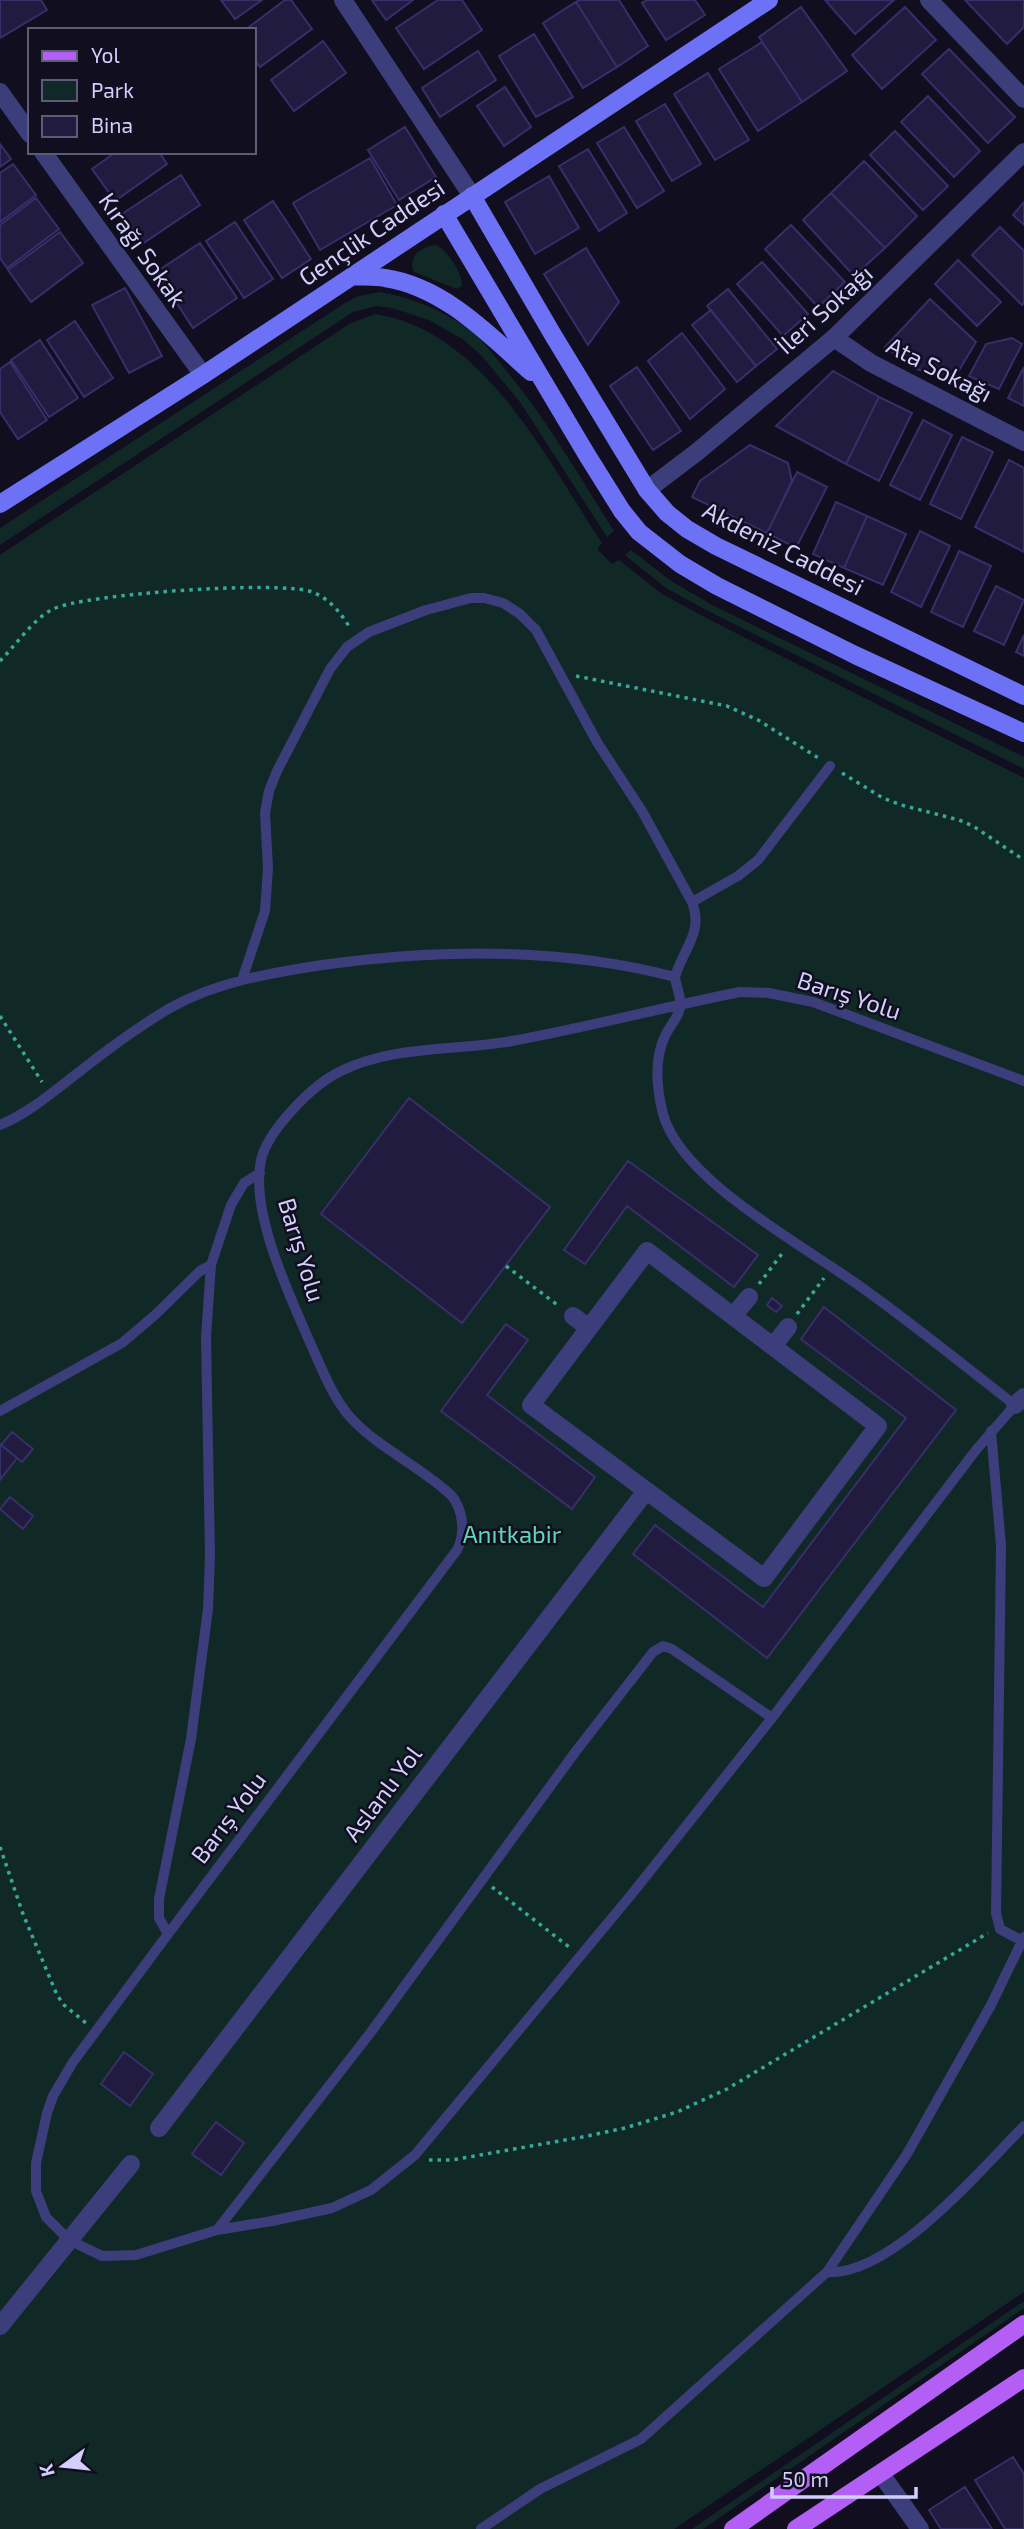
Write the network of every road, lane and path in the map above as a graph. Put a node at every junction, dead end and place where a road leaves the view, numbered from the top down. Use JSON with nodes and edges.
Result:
{"nodes":[{"id":1,"x":342,"y":0,"type":"edge"},
{"id":2,"x":769,"y":0,"type":"edge"},
{"id":3,"x":929,"y":0,"type":"edge"},
{"id":4,"x":0,"y":92,"type":"edge"},
{"id":5,"x":1024,"y":99,"type":"edge"},
{"id":6,"x":28,"y":131,"type":"edge"},
{"id":7,"x":1024,"y":152,"type":"edge"},
{"id":8,"x":44,"y":154,"type":"edge"},
{"id":9,"x":472,"y":196,"type":"junction"},
{"id":10,"x":444,"y":214,"type":"junction"},
{"id":11,"x":352,"y":276,"type":"junction"},
{"id":12,"x":834,"y":338,"type":"junction"},
{"id":13,"x":203,"y":375,"type":"junction"},
{"id":14,"x":544,"y":383,"type":"junction"},
{"id":15,"x":1024,"y":442,"type":"edge"},
{"id":16,"x":647,"y":490,"type":"junction"},
{"id":17,"x":0,"y":504,"type":"edge"},
{"id":18,"x":357,"y":639,"type":"junction"},
{"id":19,"x":0,"y":661,"type":"edge"},
{"id":20,"x":562,"y":676,"type":"junction"},
{"id":21,"x":1024,"y":696,"type":"edge"},
{"id":22,"x":1024,"y":733,"type":"edge"},
{"id":23,"x":830,"y":766,"type":"junction"},
{"id":24,"x":1024,"y":860,"type":"edge"},
{"id":25,"x":692,"y":902,"type":"junction"},
{"id":26,"x":675,"y":977,"type":"junction"},
{"id":27,"x":243,"y":979,"type":"junction"},
{"id":28,"x":680,"y":1006,"type":"junction"},
{"id":29,"x":0,"y":1016,"type":"edge"},
{"id":30,"x":1024,"y":1081,"type":"edge"},
{"id":31,"x":50,"y":1094,"type":"junction"},
{"id":32,"x":0,"y":1125,"type":"edge"},
{"id":33,"x":260,"y":1174,"type":"junction"},
{"id":34,"x":211,"y":1265,"type":"junction"},
{"id":35,"x":506,"y":1266,"type":"dead end"},
{"id":36,"x":833,"y":1267,"type":"junction"},
{"id":37,"x":749,"y":1297,"type":"dead end"},
{"id":38,"x":810,"y":1297,"type":"dead end"},
{"id":39,"x":573,"y":1316,"type":"joint"},
{"id":40,"x":733,"y":1316,"type":"junction"},
{"id":41,"x":788,"y":1327,"type":"dead end"},
{"id":42,"x":589,"y":1328,"type":"junction"},
{"id":43,"x":773,"y":1346,"type":"junction"},
{"id":44,"x":1019,"y":1401,"type":"edge"},
{"id":45,"x":0,"y":1411,"type":"edge"},
{"id":46,"x":991,"y":1432,"type":"junction"},
{"id":47,"x":646,"y":1490,"type":"junction"},
{"id":48,"x":772,"y":1718,"type":"junction"},
{"id":49,"x":0,"y":1847,"type":"edge"},
{"id":50,"x":482,"y":1879,"type":"junction"},
{"id":51,"x":999,"y":1927,"type":"junction"},
{"id":52,"x":168,"y":1934,"type":"junction"},
{"id":53,"x":1023,"y":1939,"type":"edge"},
{"id":54,"x":581,"y":1956,"type":"junction"},
{"id":55,"x":96,"y":2030,"type":"junction"},
{"id":56,"x":1024,"y":2126,"type":"edge"},
{"id":57,"x":159,"y":2128,"type":"dead end"},
{"id":58,"x":415,"y":2155,"type":"junction"},
{"id":59,"x":131,"y":2164,"type":"dead end"},
{"id":60,"x":217,"y":2230,"type":"junction"},
{"id":61,"x":69,"y":2240,"type":"junction"},
{"id":62,"x":827,"y":2272,"type":"junction"},
{"id":63,"x":1024,"y":2324,"type":"edge"},
{"id":64,"x":0,"y":2326,"type":"edge"},
{"id":65,"x":1024,"y":2378,"type":"edge"},
{"id":66,"x":881,"y":2474,"type":"junction"},
{"id":67,"x":481,"y":2529,"type":"edge"},
{"id":68,"x":733,"y":2529,"type":"edge"},
{"id":69,"x":796,"y":2529,"type":"edge"},
{"id":70,"x":920,"y":2529,"type":"edge"}],
"edges":[{"from":1,"to":9,"type":"street"},
{"from":2,"to":9,"type":"main road","name":"Gençlik Caddesi"},
{"from":3,"to":5,"type":"street"},
{"from":4,"to":6,"type":"street"},
{"from":7,"to":12,"type":"street","name":"İleri Sokağı"},
{"from":8,"to":13,"type":"street","name":"Kırağı Sokak"},
{"from":9,"to":10,"type":"main road","name":"Gençlik Caddesi"},
{"from":9,"to":16,"type":"main road","name":"Akdeniz Caddesi"},
{"from":10,"to":11,"type":"main road","name":"Gençlik Caddesi"},
{"from":10,"to":14,"type":"main road"},
{"from":11,"to":13,"type":"main road","name":"Gençlik Caddesi"},
{"from":11,"to":14,"type":"main road"},
{"from":12,"to":15,"type":"street","name":"Ata Sokağı"},
{"from":12,"to":16,"type":"street","name":"İleri Sokağı"},
{"from":13,"to":17,"type":"main road","name":"Gençlik Caddesi"},
{"from":14,"to":22,"type":"main road"},
{"from":16,"to":21,"type":"main road","name":"Akdeniz Caddesi"},
{"from":18,"to":19,"type":"path"},
{"from":18,"to":20,"type":"lane"},
{"from":18,"to":27,"type":"lane"},
{"from":20,"to":23,"type":"path"},
{"from":20,"to":25,"type":"lane"},
{"from":23,"to":24,"type":"path"},
{"from":23,"to":25,"type":"lane"},
{"from":25,"to":26,"type":"lane"},
{"from":26,"to":27,"type":"lane"},
{"from":26,"to":28,"type":"lane"},
{"from":27,"to":31,"type":"lane"},
{"from":28,"to":30,"type":"lane","name":"Barış Yolu"},
{"from":28,"to":33,"type":"lane","name":"Barış Yolu"},
{"from":28,"to":36,"type":"lane"},
{"from":29,"to":31,"type":"path"},
{"from":31,"to":32,"type":"lane"},
{"from":33,"to":34,"type":"lane"},
{"from":33,"to":52,"type":"lane","name":"Barış Yolu"},
{"from":34,"to":45,"type":"lane"},
{"from":34,"to":52,"type":"lane"},
{"from":35,"to":39,"type":"path"},
{"from":36,"to":38,"type":"path"},
{"from":36,"to":44,"type":"lane"},
{"from":37,"to":40,"type":"street"},
{"from":39,"to":42,"type":"street"},
{"from":40,"to":42,"type":"street"},
{"from":40,"to":43,"type":"street"},
{"from":41,"to":43,"type":"street"},
{"from":42,"to":47,"type":"street"},
{"from":43,"to":47,"type":"street"},
{"from":44,"to":46,"type":"lane"},
{"from":46,"to":48,"type":"lane"},
{"from":46,"to":51,"type":"lane"},
{"from":47,"to":57,"type":"street","name":"Aslanlı Yol"},
{"from":48,"to":50,"type":"lane"},
{"from":48,"to":54,"type":"lane"},
{"from":49,"to":55,"type":"path"},
{"from":50,"to":54,"type":"path"},
{"from":50,"to":60,"type":"lane"},
{"from":51,"to":53,"type":"lane"},
{"from":51,"to":58,"type":"path"},
{"from":52,"to":55,"type":"lane"},
{"from":53,"to":62,"type":"lane"},
{"from":54,"to":58,"type":"lane"},
{"from":55,"to":61,"type":"lane"},
{"from":56,"to":62,"type":"lane"},
{"from":58,"to":60,"type":"lane"},
{"from":59,"to":61,"type":"street"},
{"from":60,"to":61,"type":"lane"},
{"from":61,"to":64,"type":"street"},
{"from":62,"to":67,"type":"lane"},
{"from":63,"to":68,"type":"main road"},
{"from":65,"to":66,"type":"main road"},
{"from":66,"to":69,"type":"main road"},
{"from":66,"to":70,"type":"street"}]}
